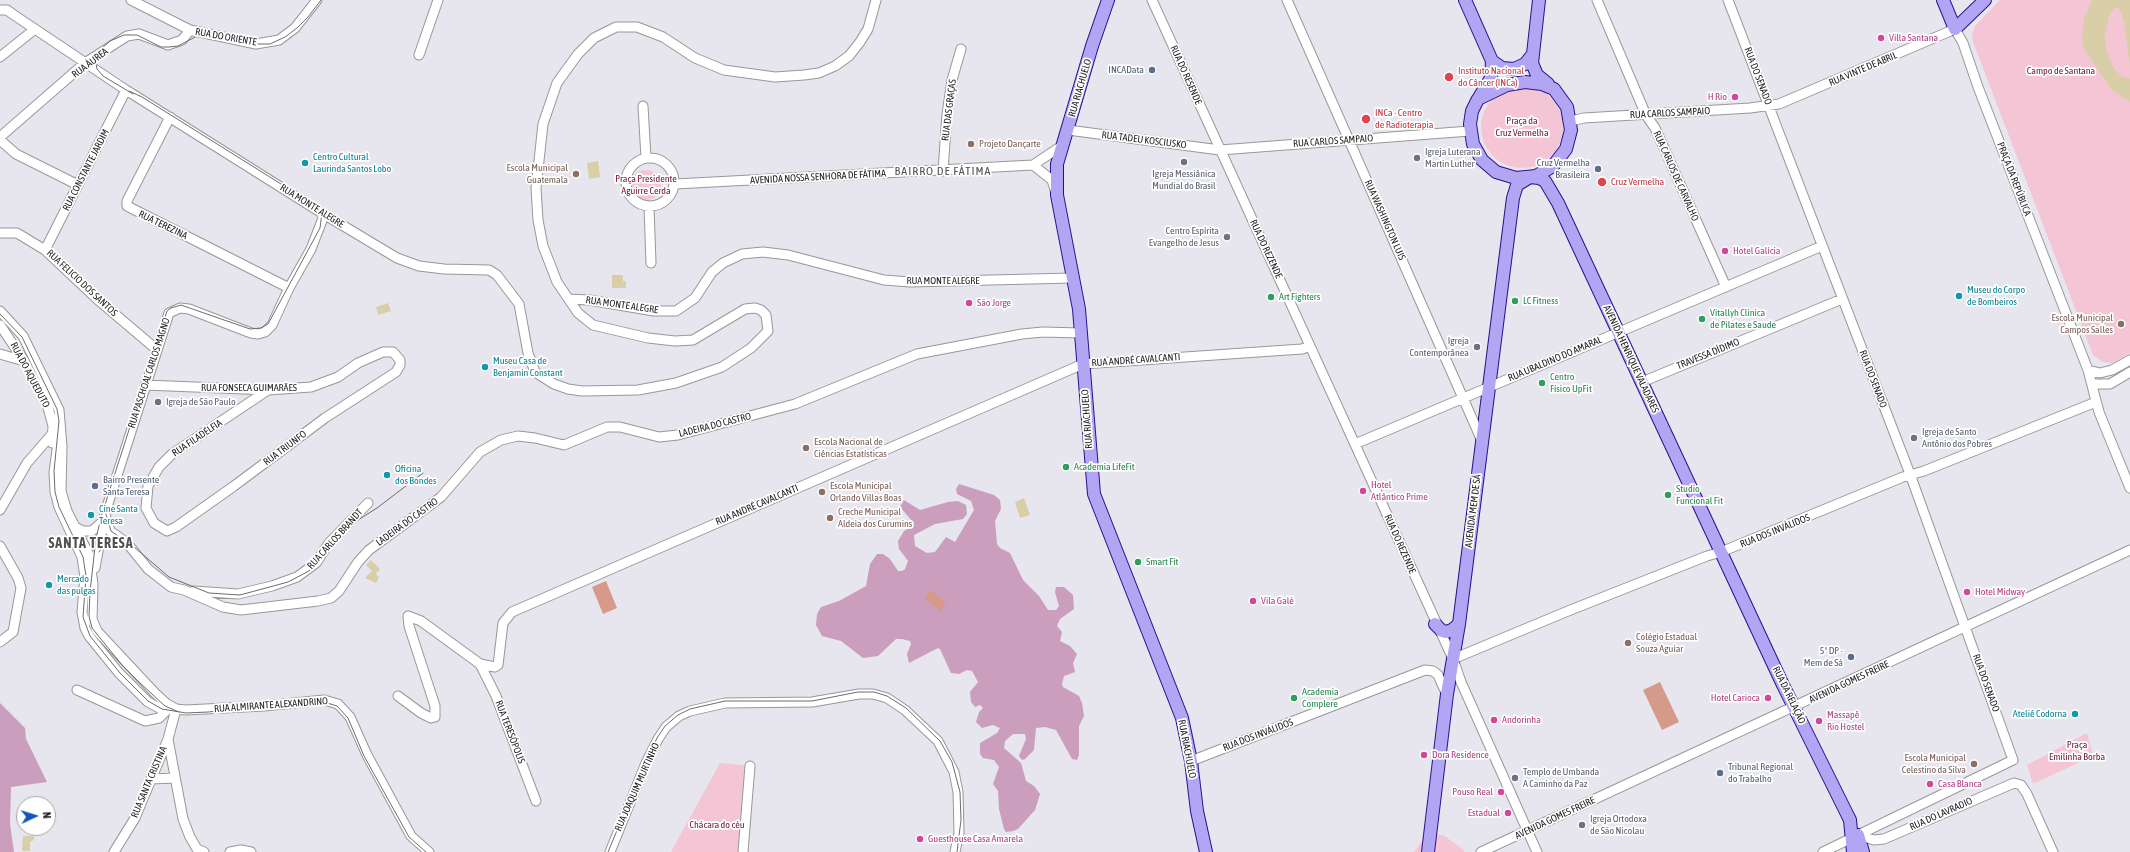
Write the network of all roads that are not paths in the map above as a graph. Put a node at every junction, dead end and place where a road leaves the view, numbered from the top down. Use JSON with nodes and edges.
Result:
{"nodes":[{"id":1,"x":131,"y":0,"type":"edge"},
{"id":2,"x":317,"y":0,"type":"edge"},
{"id":3,"x":438,"y":0,"type":"edge"},
{"id":4,"x":877,"y":0,"type":"edge"},
{"id":5,"x":1108,"y":0,"type":"edge"},
{"id":6,"x":1152,"y":0,"type":"edge"},
{"id":7,"x":1287,"y":0,"type":"edge"},
{"id":8,"x":1464,"y":0,"type":"edge"},
{"id":9,"x":1539,"y":0,"type":"edge"},
{"id":10,"x":1597,"y":0,"type":"edge"},
{"id":11,"x":1728,"y":0,"type":"edge"},
{"id":12,"x":1944,"y":0,"type":"edge"},
{"id":13,"x":1985,"y":0,"type":"edge"},
{"id":14,"x":144,"y":4,"type":"edge"},
{"id":15,"x":0,"y":10,"type":"edge"},
{"id":16,"x":35,"y":29,"type":"junction"},
{"id":17,"x":1955,"y":29,"type":"junction"},
{"id":18,"x":190,"y":30,"type":"junction"},
{"id":19,"x":961,"y":49,"type":"dead end"},
{"id":20,"x":1533,"y":54,"type":"junction"},
{"id":21,"x":419,"y":55,"type":"dead end"},
{"id":22,"x":0,"y":57,"type":"edge"},
{"id":23,"x":1492,"y":61,"type":"junction"},
{"id":24,"x":86,"y":63,"type":"junction"},
{"id":25,"x":1551,"y":87,"type":"junction"},
{"id":26,"x":126,"y":90,"type":"junction"},
{"id":27,"x":1478,"y":99,"type":"junction"},
{"id":28,"x":643,"y":106,"type":"dead end"},
{"id":29,"x":1770,"y":106,"type":"junction"},
{"id":30,"x":1646,"y":115,"type":"junction"},
{"id":31,"x":170,"y":116,"type":"junction"},
{"id":32,"x":1571,"y":121,"type":"junction"},
{"id":33,"x":1068,"y":130,"type":"junction"},
{"id":34,"x":1470,"y":131,"type":"junction"},
{"id":35,"x":0,"y":138,"type":"edge"},
{"id":36,"x":1348,"y":140,"type":"junction"},
{"id":37,"x":1063,"y":145,"type":"junction"},
{"id":38,"x":1220,"y":150,"type":"junction"},
{"id":39,"x":646,"y":158,"type":"junction"},
{"id":40,"x":1033,"y":165,"type":"junction"},
{"id":41,"x":943,"y":171,"type":"junction"},
{"id":42,"x":1530,"y":177,"type":"junction"},
{"id":43,"x":675,"y":184,"type":"junction"},
{"id":44,"x":78,"y":185,"type":"junction"},
{"id":45,"x":1058,"y":195,"type":"junction"},
{"id":46,"x":649,"y":207,"type":"junction"},
{"id":47,"x":322,"y":213,"type":"junction"},
{"id":48,"x":0,"y":233,"type":"edge"},
{"id":49,"x":1822,"y":246,"type":"junction"},
{"id":50,"x":46,"y":250,"type":"junction"},
{"id":51,"x":651,"y":263,"type":"dead end"},
{"id":52,"x":1072,"y":278,"type":"junction"},
{"id":53,"x":1726,"y":287,"type":"junction"},
{"id":54,"x":289,"y":288,"type":"junction"},
{"id":55,"x":569,"y":299,"type":"junction"},
{"id":56,"x":1842,"y":300,"type":"junction"},
{"id":57,"x":0,"y":311,"type":"edge"},
{"id":58,"x":0,"y":325,"type":"edge"},
{"id":59,"x":1619,"y":332,"type":"junction"},
{"id":60,"x":1081,"y":333,"type":"junction"},
{"id":61,"x":1310,"y":346,"type":"junction"},
{"id":62,"x":156,"y":349,"type":"junction"},
{"id":63,"x":0,"y":354,"type":"edge"},
{"id":64,"x":2130,"y":360,"type":"edge"},
{"id":65,"x":24,"y":361,"type":"junction"},
{"id":66,"x":1083,"y":364,"type":"junction"},
{"id":67,"x":2088,"y":370,"type":"junction"},
{"id":68,"x":396,"y":372,"type":"joint"},
{"id":69,"x":2130,"y":372,"type":"edge"},
{"id":70,"x":1642,"y":382,"type":"junction"},
{"id":71,"x":2092,"y":384,"type":"junction"},
{"id":72,"x":145,"y":385,"type":"junction"},
{"id":73,"x":1490,"y":386,"type":"junction"},
{"id":74,"x":268,"y":390,"type":"junction"},
{"id":75,"x":1464,"y":398,"type":"junction"},
{"id":76,"x":2096,"y":402,"type":"junction"},
{"id":77,"x":57,"y":431,"type":"junction"},
{"id":78,"x":1482,"y":441,"type":"junction"},
{"id":79,"x":1355,"y":444,"type":"junction"},
{"id":80,"x":2130,"y":460,"type":"edge"},
{"id":81,"x":2120,"y":463,"type":"junction"},
{"id":82,"x":1910,"y":474,"type":"junction"},
{"id":83,"x":2130,"y":488,"type":"edge"},
{"id":84,"x":56,"y":500,"type":"joint"},
{"id":85,"x":368,"y":503,"type":"dead end"},
{"id":86,"x":0,"y":510,"type":"edge"},
{"id":87,"x":104,"y":518,"type":"junction"},
{"id":88,"x":176,"y":526,"type":"joint"},
{"id":89,"x":76,"y":527,"type":"junction"},
{"id":90,"x":121,"y":538,"type":"junction"},
{"id":91,"x":0,"y":546,"type":"edge"},
{"id":92,"x":2130,"y":550,"type":"edge"},
{"id":93,"x":1721,"y":552,"type":"junction"},
{"id":94,"x":96,"y":558,"type":"junction"},
{"id":95,"x":93,"y":584,"type":"junction"},
{"id":96,"x":184,"y":590,"type":"junction"},
{"id":97,"x":1435,"y":624,"type":"junction"},
{"id":98,"x":1459,"y":624,"type":"junction"},
{"id":99,"x":1965,"y":627,"type":"junction"},
{"id":100,"x":0,"y":642,"type":"edge"},
{"id":101,"x":1453,"y":659,"type":"junction"},
{"id":102,"x":480,"y":664,"type":"junction"},
{"id":103,"x":77,"y":690,"type":"dead end"},
{"id":104,"x":1447,"y":694,"type":"junction"},
{"id":105,"x":398,"y":696,"type":"dead end"},
{"id":106,"x":1795,"y":707,"type":"junction"},
{"id":107,"x":172,"y":708,"type":"junction"},
{"id":108,"x":168,"y":739,"type":"junction"},
{"id":109,"x":2013,"y":760,"type":"joint"},
{"id":110,"x":1191,"y":761,"type":"junction"},
{"id":111,"x":750,"y":766,"type":"dead end"},
{"id":112,"x":175,"y":778,"type":"junction"},
{"id":113,"x":151,"y":779,"type":"junction"},
{"id":114,"x":536,"y":801,"type":"dead end"},
{"id":115,"x":1527,"y":831,"type":"junction"},
{"id":116,"x":1855,"y":837,"type":"junction"},
{"id":117,"x":114,"y":852,"type":"edge"},
{"id":118,"x":204,"y":852,"type":"edge"},
{"id":119,"x":230,"y":852,"type":"edge"},
{"id":120,"x":251,"y":852,"type":"edge"},
{"id":121,"x":429,"y":852,"type":"edge"},
{"id":122,"x":610,"y":852,"type":"edge"},
{"id":123,"x":743,"y":852,"type":"edge"},
{"id":124,"x":955,"y":852,"type":"edge"},
{"id":125,"x":1206,"y":852,"type":"edge"},
{"id":126,"x":1428,"y":852,"type":"edge"},
{"id":127,"x":1481,"y":852,"type":"edge"},
{"id":128,"x":1537,"y":852,"type":"edge"},
{"id":129,"x":1823,"y":852,"type":"edge"},
{"id":130,"x":1853,"y":852,"type":"edge"},
{"id":131,"x":1863,"y":852,"type":"edge"},
{"id":132,"x":2053,"y":852,"type":"edge"}],
"edges":[{"from":1,"to":14,"type":"street","name":"RUA DO ORIENTE"},
{"from":2,"to":18,"type":"street","name":"RUA DO ORIENTE"},
{"from":3,"to":21,"type":"street"},
{"from":4,"to":55,"type":"street"},
{"from":5,"to":33,"type":"main road","name":"RUA RIACHUELO"},
{"from":6,"to":38,"type":"street","name":"RUA DO RESENDE"},
{"from":7,"to":36,"type":"street","name":"RUA WASHINGTON LUIS"},
{"from":8,"to":23,"type":"main road"},
{"from":9,"to":20,"type":"main road"},
{"from":10,"to":30,"type":"street","name":"RUA CARLOS DE CARVALHO"},
{"from":11,"to":29,"type":"street","name":"RUA DO SENADO"},
{"from":12,"to":17,"type":"main road"},
{"from":13,"to":17,"type":"main road"},
{"from":14,"to":18,"type":"street","name":"RUA DO ORIENTE"},
{"from":15,"to":16,"type":"street","name":"RUA MONTE ALEGRE"},
{"from":16,"to":22,"type":"street"},
{"from":16,"to":24,"type":"street","name":"RUA MONTE ALEGRE"},
{"from":17,"to":29,"type":"street","name":"RUA VINTE DE ABRIL"},
{"from":17,"to":67,"type":"street","name":"PRAÇA DA REPÚBLICA"},
{"from":18,"to":24,"type":"street","name":"RUA ÁUREA"},
{"from":19,"to":41,"type":"street","name":"RUA DAS GRAÇAS"},
{"from":20,"to":23,"type":"main road"},
{"from":20,"to":25,"type":"main road"},
{"from":23,"to":27,"type":"main road"},
{"from":24,"to":26,"type":"street","name":"RUA MONTE ALEGRE"},
{"from":24,"to":35,"type":"street","name":"RUA ÁUREA"},
{"from":25,"to":27,"type":"main road"},
{"from":25,"to":32,"type":"main road"},
{"from":26,"to":31,"type":"street","name":"RUA MONTE ALEGRE"},
{"from":26,"to":44,"type":"street","name":"RUA CONSTANTE JARDIM"},
{"from":27,"to":34,"type":"main road"},
{"from":28,"to":39,"type":"street"},
{"from":29,"to":30,"type":"street","name":"RUA CARLOS SAMPAIO"},
{"from":29,"to":49,"type":"street","name":"RUA DO SENADO"},
{"from":30,"to":32,"type":"street","name":"RUA CARLOS SAMPAIO"},
{"from":30,"to":53,"type":"street","name":"RUA CARLOS DE CARVALHO"},
{"from":31,"to":47,"type":"street","name":"RUA MONTE ALEGRE"},
{"from":31,"to":54,"type":"street","name":"RUA TEREZINA"},
{"from":32,"to":42,"type":"main road"},
{"from":33,"to":37,"type":"main road","name":"RUA RIACHUELO"},
{"from":33,"to":38,"type":"street","name":"RUA TADEU KOSCIUSKO"},
{"from":34,"to":36,"type":"street","name":"RUA CARLOS SAMPAIO"},
{"from":34,"to":42,"type":"main road"},
{"from":35,"to":44,"type":"street"},
{"from":36,"to":38,"type":"street","name":"RUA CARLOS SAMPAIO"},
{"from":36,"to":75,"type":"street","name":"RUA WASHINGTON LUIS"},
{"from":37,"to":40,"type":"street","name":"AVENIDA NOSSA SENHORA DE FÁTIMA"},
{"from":37,"to":45,"type":"main road","name":"RUA RIACHUELO"},
{"from":38,"to":61,"type":"street","name":"RUA DO REZENDE"},
{"from":39,"to":43,"type":"street"},
{"from":39,"to":46,"type":"street"},
{"from":40,"to":41,"type":"street","name":"AVENIDA NOSSA SENHORA DE FÁTIMA"},
{"from":40,"to":45,"type":"street"},
{"from":41,"to":43,"type":"street","name":"AVENIDA NOSSA SENHORA DE FÁTIMA"},
{"from":42,"to":59,"type":"main road","name":"AVENIDA HENRIQUE VALADARES"},
{"from":42,"to":73,"type":"main road","name":"AVENIDA MEM DE SÁ"},
{"from":43,"to":46,"type":"street"},
{"from":44,"to":50,"type":"street","name":"RUA CONSTANTE JARDIM"},
{"from":45,"to":52,"type":"main road","name":"RUA RIACHUELO"},
{"from":46,"to":51,"type":"street"},
{"from":47,"to":54,"type":"street","name":"RUA PASCHOAL CARLOS MAGNO"},
{"from":47,"to":55,"type":"street","name":"RUA MONTE ALEGRE"},
{"from":48,"to":50,"type":"street","name":"RUA FELICIO DOS SANTOS"},
{"from":49,"to":53,"type":"street","name":"RUA UBALDINO DO AMARAL"},
{"from":49,"to":56,"type":"street","name":"RUA DO SENADO"},
{"from":50,"to":62,"type":"street","name":"RUA FELICIO DOS SANTOS"},
{"from":52,"to":55,"type":"street","name":"RUA MONTE ALEGRE"},
{"from":52,"to":60,"type":"main road","name":"RUA RIACHUELO"},
{"from":53,"to":59,"type":"street","name":"RUA UBALDINO DO AMARAL"},
{"from":54,"to":62,"type":"street","name":"RUA PASCHOAL CARLOS MAGNO"},
{"from":56,"to":70,"type":"street","name":"TRAVESSA DÍDIMO"},
{"from":56,"to":82,"type":"street","name":"RUA DO SENADO"},
{"from":57,"to":77,"type":"street"},
{"from":58,"to":65,"type":"street","name":"RUA DO AQUEDUTO"},
{"from":59,"to":70,"type":"main road","name":"AVENIDA HENRIQUE VALADARES"},
{"from":59,"to":73,"type":"street","name":"RUA UBALDINO DO AMARAL"},
{"from":60,"to":66,"type":"main road","name":"RUA RIACHUELO"},
{"from":60,"to":96,"type":"street","name":"LADEIRA DO CASTRO"},
{"from":61,"to":66,"type":"street","name":"RUA ANDRÉ CAVALCANTI"},
{"from":61,"to":79,"type":"street","name":"RUA DO REZENDE"},
{"from":62,"to":72,"type":"street","name":"RUA PASCHOAL CARLOS MAGNO"},
{"from":63,"to":65,"type":"street"},
{"from":64,"to":67,"type":"street"},
{"from":65,"to":77,"type":"street","name":"RUA DO AQUEDUTO"},
{"from":66,"to":102,"type":"street","name":"RUA ANDRÉ CAVALCANTI"},
{"from":66,"to":110,"type":"main road","name":"RUA RIACHUELO"},
{"from":67,"to":71,"type":"street","name":"PRAÇA DA REPÚBLICA"},
{"from":68,"to":74,"type":"street","name":"RUA FONSECA GUIMARÃES"},
{"from":68,"to":88,"type":"street","name":"RUA TRIUNFO"},
{"from":69,"to":71,"type":"street"},
{"from":70,"to":93,"type":"main road","name":"AVENIDA HENRIQUE VALADARES"},
{"from":71,"to":76,"type":"street","name":"PRAÇA DA REPÚBLICA"},
{"from":72,"to":74,"type":"street","name":"RUA FONSECA GUIMARÃES"},
{"from":72,"to":87,"type":"street","name":"RUA PASCHOAL CARLOS MAGNO"},
{"from":73,"to":75,"type":"street","name":"RUA UBALDINO DO AMARAL"},
{"from":73,"to":78,"type":"main road","name":"AVENIDA MEM DE SÁ"},
{"from":74,"to":88,"type":"street","name":"RUA FILADÉLFIA"},
{"from":75,"to":78,"type":"street","name":"RUA WASHINGTON LUIS"},
{"from":75,"to":79,"type":"street","name":"RUA UBALDINO DO AMARAL"},
{"from":76,"to":81,"type":"street","name":"PRAÇA DA REPÚBLICA"},
{"from":76,"to":82,"type":"street","name":"RUA DOS INVÁLIDOS"},
{"from":77,"to":84,"type":"street","name":"RUA DO AQUEDUTO"},
{"from":77,"to":86,"type":"street"},
{"from":77,"to":89,"type":"street"},
{"from":78,"to":98,"type":"main road","name":"AVENIDA MEM DE SÁ"},
{"from":79,"to":97,"type":"street","name":"RUA DO REZENDE"},
{"from":80,"to":81,"type":"street"},
{"from":81,"to":83,"type":"street","name":"PRAÇA DA REPÚBLICA"},
{"from":82,"to":93,"type":"street","name":"RUA DOS INVÁLIDOS"},
{"from":82,"to":99,"type":"street","name":"RUA DO SENADO"},
{"from":84,"to":107,"type":"street","name":"RUA ALMIRANTE ALEXANDRINO"},
{"from":85,"to":96,"type":"street","name":"RUA CARLOS BRANDT"},
{"from":87,"to":89,"type":"street"},
{"from":87,"to":90,"type":"street","name":"LADEIRA DO CASTRO"},
{"from":87,"to":94,"type":"street","name":"RUA PASCHOAL CARLOS MAGNO"},
{"from":89,"to":95,"type":"street"},
{"from":90,"to":94,"type":"street"},
{"from":90,"to":96,"type":"street","name":"LADEIRA DO CASTRO"},
{"from":91,"to":100,"type":"street"},
{"from":92,"to":99,"type":"street","name":"AVENIDA GOMES FREIRE"},
{"from":93,"to":101,"type":"street","name":"RUA DOS INVÁLIDOS"},
{"from":93,"to":106,"type":"main road","name":"RUA DA RELAÇÃO"},
{"from":94,"to":95,"type":"street","name":"RUA PASCHOAL CARLOS MAGNO"},
{"from":95,"to":107,"type":"street"},
{"from":97,"to":98,"type":"main road"},
{"from":97,"to":101,"type":"street","name":"RUA DO REZENDE"},
{"from":98,"to":101,"type":"main road","name":"AVENIDA MEM DE SÁ"},
{"from":99,"to":106,"type":"street","name":"AVENIDA GOMES FREIRE"},
{"from":99,"to":109,"type":"street","name":"RUA DO SENADO"},
{"from":101,"to":104,"type":"main road","name":"AVENIDA MEM DE SÁ"},
{"from":101,"to":115,"type":"street","name":"RUA DO REZENDE"},
{"from":102,"to":105,"type":"street"},
{"from":102,"to":114,"type":"street","name":"RUA TERESÓPOLIS"},
{"from":103,"to":107,"type":"street"},
{"from":104,"to":110,"type":"street","name":"RUA DOS INVÁLIDOS"},
{"from":104,"to":126,"type":"main road","name":"AVENIDA MEM DE SÁ"},
{"from":106,"to":115,"type":"street","name":"AVENIDA GOMES FREIRE"},
{"from":106,"to":116,"type":"main road","name":"RUA DA RELAÇÃO"},
{"from":107,"to":108,"type":"street","name":"RUA SANTA CRISTINA"},
{"from":107,"to":121,"type":"street","name":"RUA ALMIRANTE ALEXANDRINO"},
{"from":108,"to":112,"type":"street"},
{"from":108,"to":113,"type":"street","name":"RUA SANTA CRISTINA"},
{"from":109,"to":116,"type":"street","name":"RUA DO LAVRADIO"},
{"from":110,"to":125,"type":"main road","name":"RUA RIACHUELO"},
{"from":111,"to":123,"type":"street"},
{"from":112,"to":113,"type":"street"},
{"from":112,"to":118,"type":"street"},
{"from":113,"to":117,"type":"street","name":"RUA SANTA CRISTINA"},
{"from":115,"to":127,"type":"street","name":"AVENIDA GOMES FREIRE"},
{"from":115,"to":128,"type":"street","name":"RUA DO REZENDE"},
{"from":116,"to":129,"type":"street","name":"RUA DO LAVRADIO"},
{"from":116,"to":130,"type":"main road"},
{"from":116,"to":131,"type":"main road"},
{"from":116,"to":132,"type":"street","name":"RUA DO LAVRADIO"},
{"from":119,"to":120,"type":"street"},
{"from":122,"to":124,"type":"street","name":"RUA JOAQUIM MURTINHO"}]}
